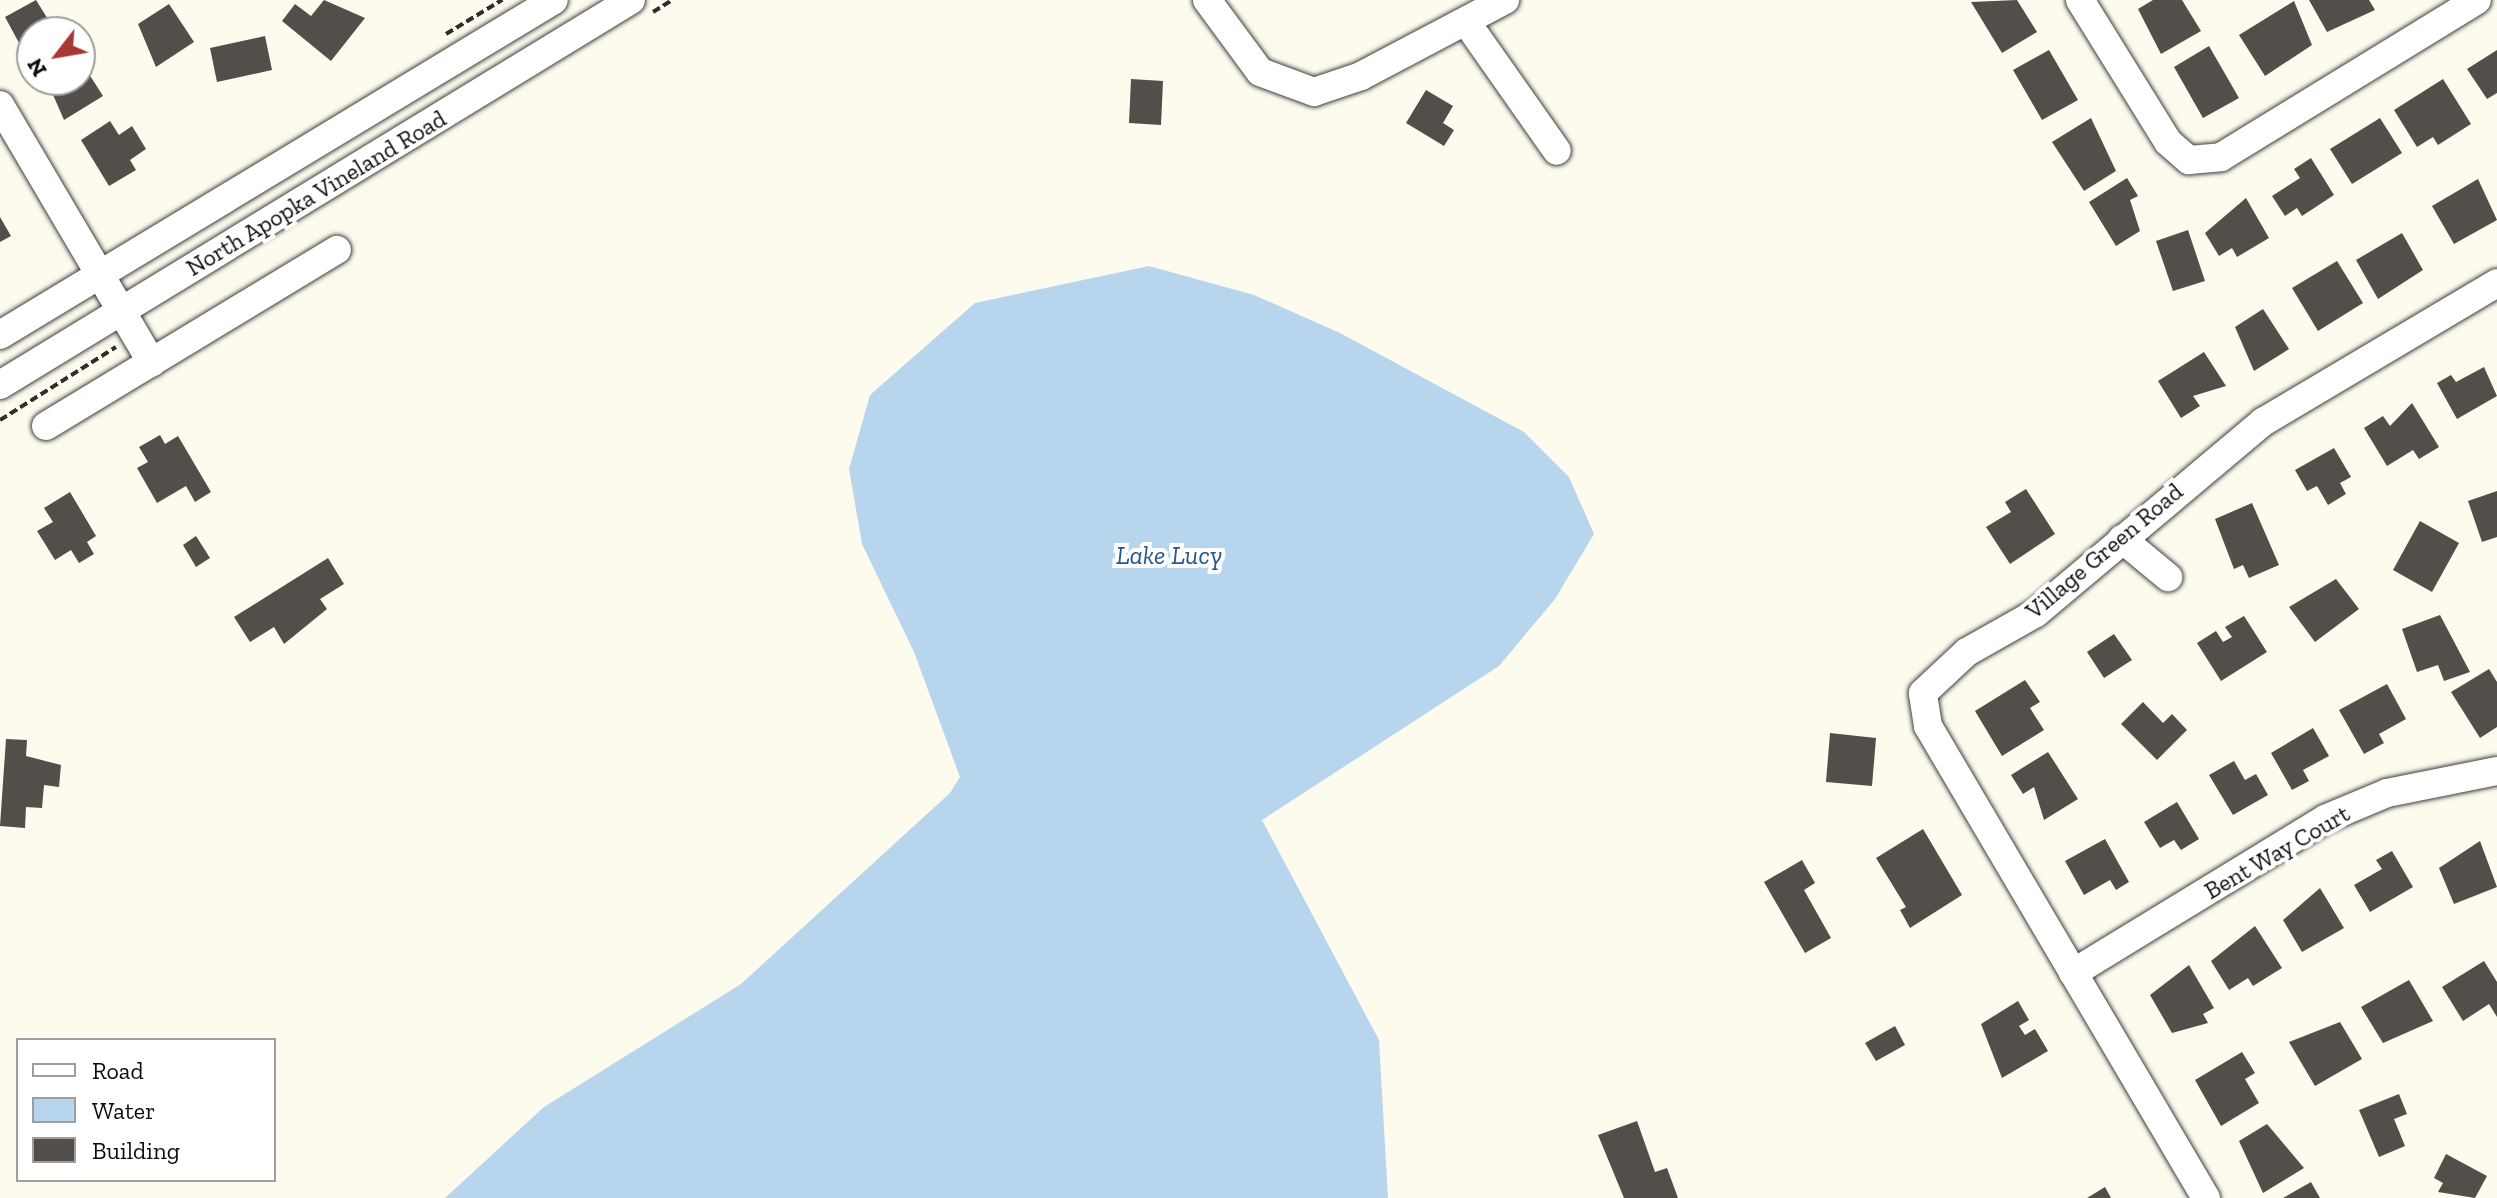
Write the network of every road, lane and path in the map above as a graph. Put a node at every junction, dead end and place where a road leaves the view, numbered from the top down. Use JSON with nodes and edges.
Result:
{"nodes":[{"id":1,"x":554,"y":0,"type":"edge"},
{"id":2,"x":631,"y":0,"type":"edge"},
{"id":3,"x":1207,"y":0,"type":"edge"},
{"id":4,"x":1505,"y":0,"type":"edge"},
{"id":5,"x":2080,"y":0,"type":"edge"},
{"id":6,"x":2477,"y":0,"type":"edge"},
{"id":7,"x":1467,"y":23,"type":"junction"},
{"id":8,"x":0,"y":105,"type":"edge"},
{"id":9,"x":1557,"y":151,"type":"dead end"},
{"id":10,"x":337,"y":250,"type":"dead end"},
{"id":11,"x":99,"y":275,"type":"junction"},
{"id":12,"x":2497,"y":283,"type":"edge"},
{"id":13,"x":121,"y":312,"type":"junction"},
{"id":14,"x":0,"y":335,"type":"edge"},
{"id":15,"x":152,"y":363,"type":"junction"},
{"id":16,"x":0,"y":385,"type":"edge"},
{"id":17,"x":46,"y":426,"type":"dead end"},
{"id":18,"x":2122,"y":539,"type":"junction"},
{"id":19,"x":2168,"y":577,"type":"dead end"},
{"id":20,"x":2497,"y":771,"type":"edge"},
{"id":21,"x":2073,"y":973,"type":"junction"},
{"id":22,"x":2206,"y":1198,"type":"edge"}],
"edges":[{"from":1,"to":11,"type":"street","name":"North Apopka Vineland Road"},
{"from":2,"to":13,"type":"street","name":"North Apopka Vineland Road"},
{"from":3,"to":7,"type":"street"},
{"from":4,"to":7,"type":"street"},
{"from":5,"to":6,"type":"street"},
{"from":7,"to":9,"type":"street"},
{"from":8,"to":11,"type":"street"},
{"from":10,"to":15,"type":"street"},
{"from":11,"to":13,"type":"street"},
{"from":11,"to":14,"type":"street","name":"North Apopka Vineland Road"},
{"from":12,"to":18,"type":"street","name":"Village Green Road"},
{"from":13,"to":15,"type":"street"},
{"from":13,"to":16,"type":"street","name":"North Apopka Vineland Road"},
{"from":15,"to":17,"type":"street"},
{"from":18,"to":19,"type":"street"},
{"from":18,"to":21,"type":"street","name":"Village Green Road"},
{"from":20,"to":21,"type":"street","name":"Bent Way Court"},
{"from":21,"to":22,"type":"street","name":"Village Green Road"}]}
